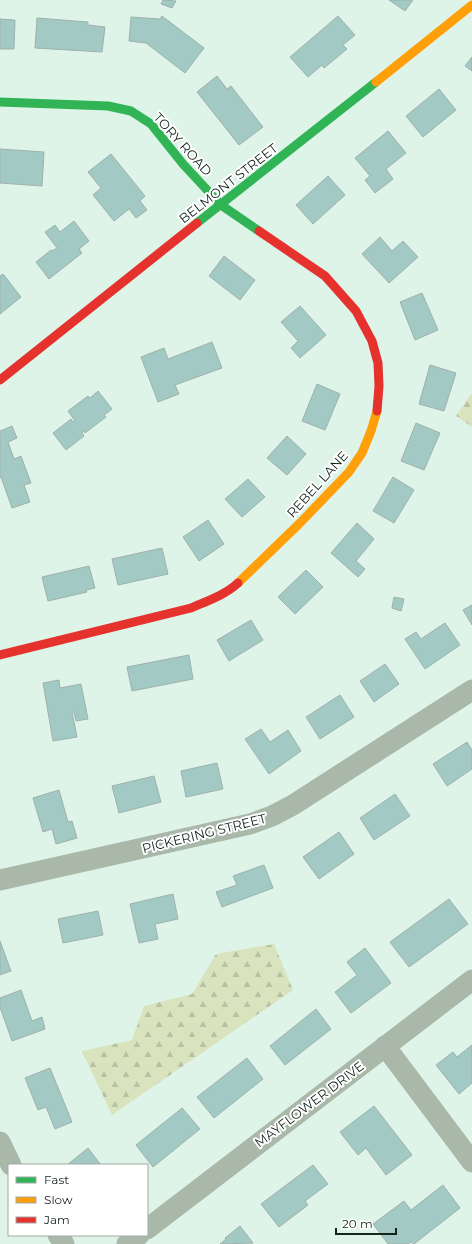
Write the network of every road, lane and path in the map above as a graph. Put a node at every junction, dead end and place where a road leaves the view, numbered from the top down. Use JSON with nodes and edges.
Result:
{"nodes":[{"id":1,"x":472,"y":5,"type":"edge"},
{"id":2,"x":0,"y":102,"type":"edge"},
{"id":3,"x":221,"y":205,"type":"junction"},
{"id":4,"x":0,"y":380,"type":"edge"},
{"id":5,"x":0,"y":655,"type":"edge"},
{"id":6,"x":472,"y":690,"type":"edge"},
{"id":7,"x":0,"y":880,"type":"edge"},
{"id":8,"x":472,"y":980,"type":"edge"},
{"id":9,"x":385,"y":1046,"type":"junction"},
{"id":10,"x":0,"y":1142,"type":"edge"},
{"id":11,"x":472,"y":1162,"type":"edge"},
{"id":12,"x":11,"y":1164,"type":"edge"},
{"id":13,"x":148,"y":1228,"type":"edge"},
{"id":14,"x":138,"y":1236,"type":"edge"},
{"id":15,"x":127,"y":1244,"type":"edge"}],
"edges":[{"from":1,"to":3,"type":"street","name":"BELMONT STREET"},
{"from":2,"to":3,"type":"street","name":"TORY ROAD"},
{"from":3,"to":4,"type":"street","name":"BELMONT STREET"},
{"from":3,"to":5,"type":"street","name":"REBEL LANE"},
{"from":6,"to":7,"type":"street","name":"PICKERING STREET"},
{"from":8,"to":9,"type":"street","name":"MAYFLOWER DRIVE"},
{"from":9,"to":11,"type":"street"},
{"from":9,"to":13,"type":"street","name":"MAYFLOWER DRIVE"},
{"from":10,"to":12,"type":"street"},
{"from":14,"to":15,"type":"street"}]}
